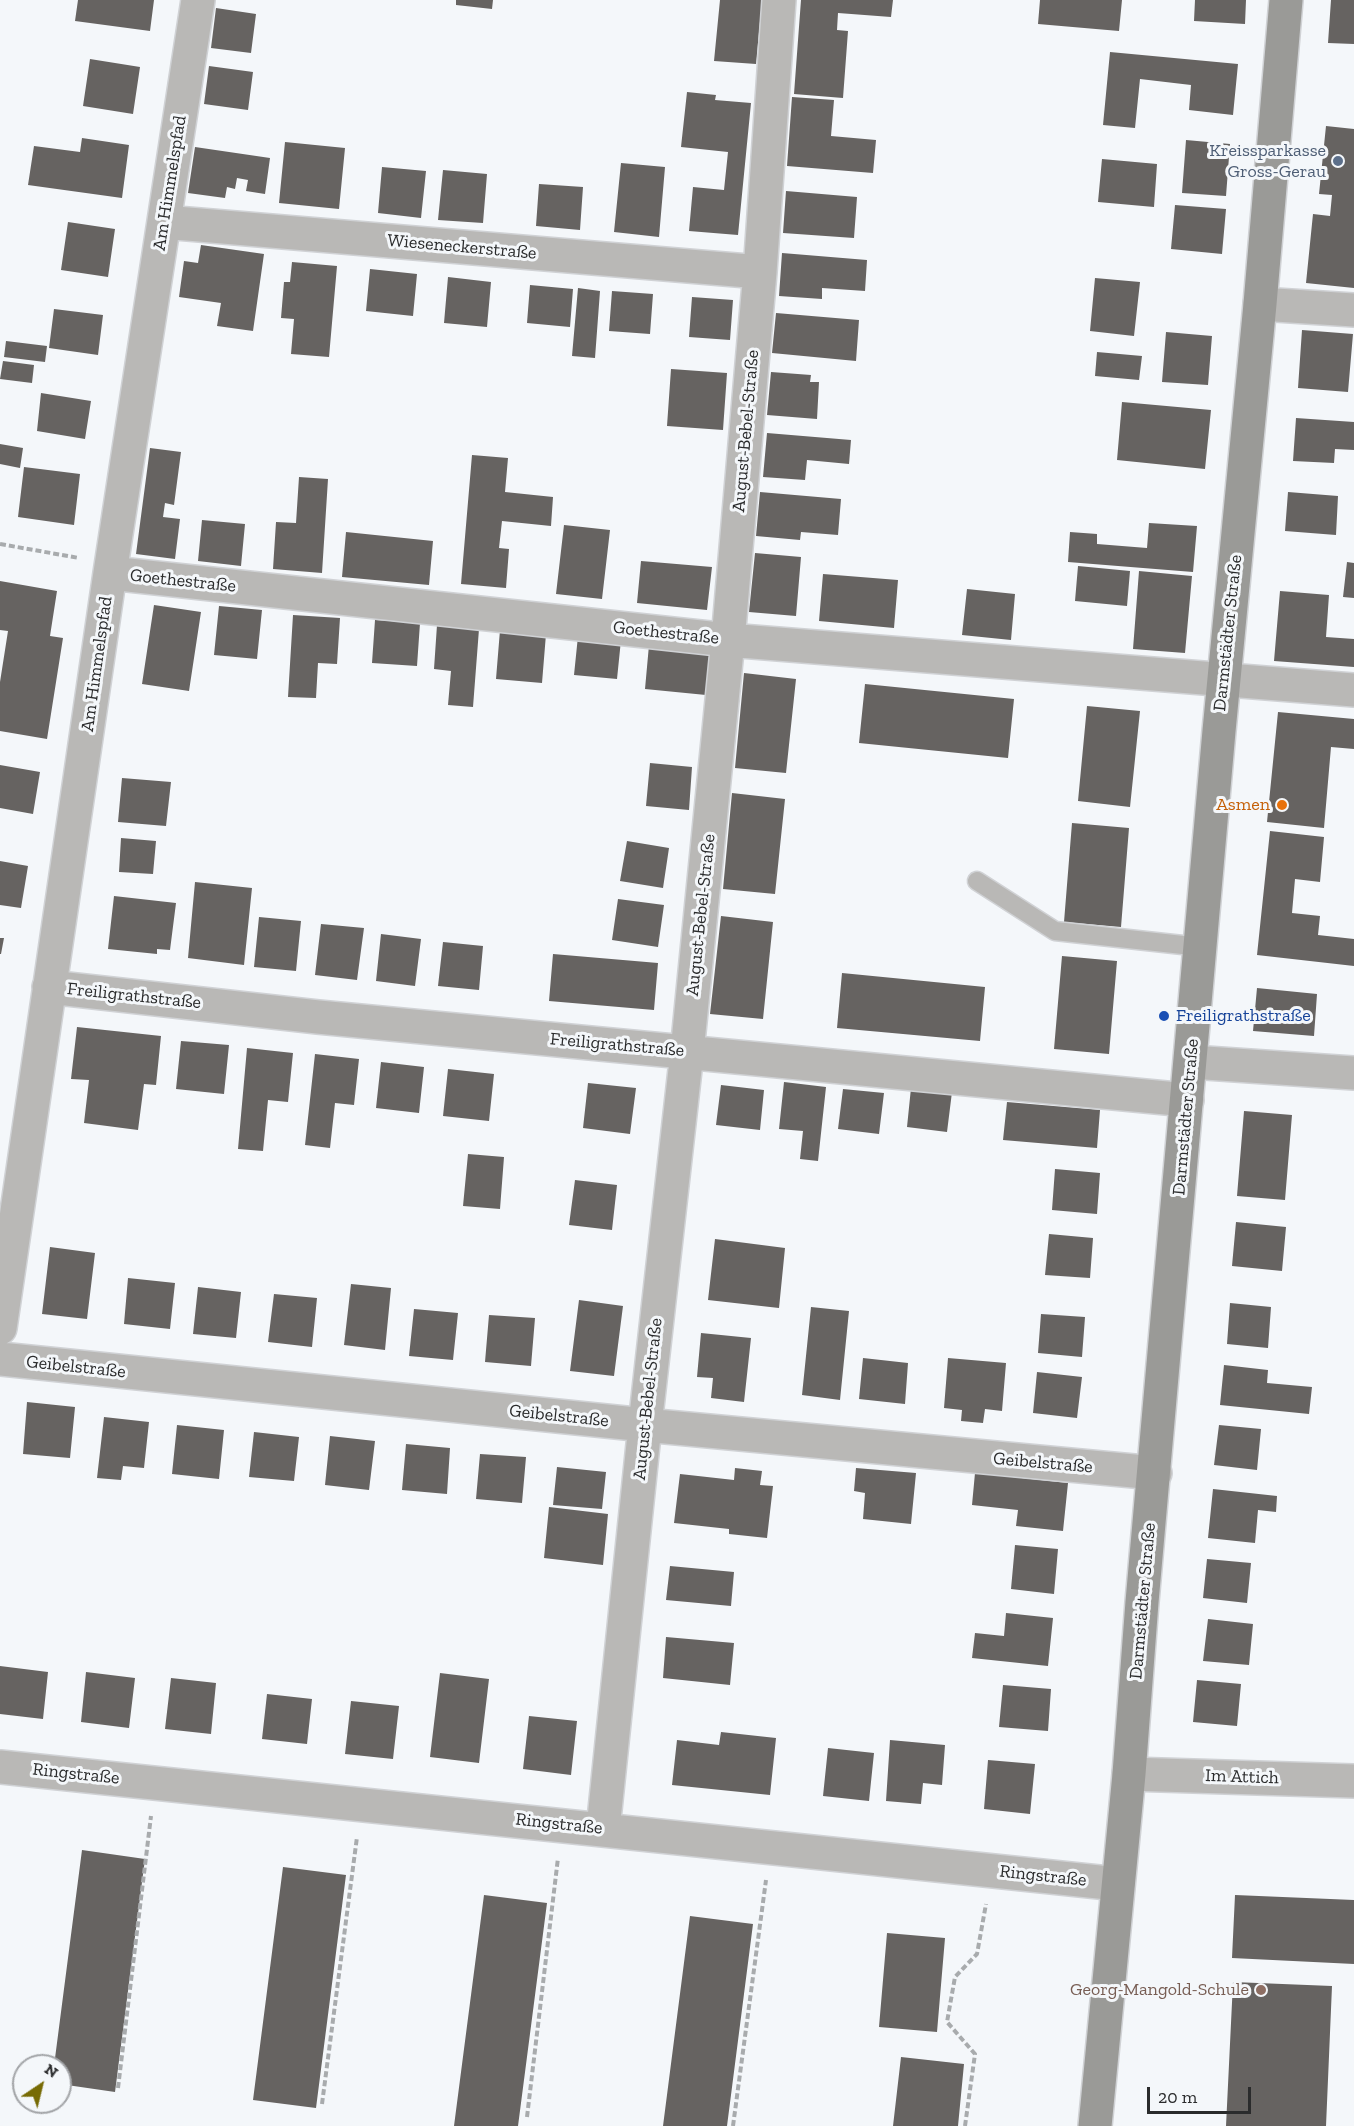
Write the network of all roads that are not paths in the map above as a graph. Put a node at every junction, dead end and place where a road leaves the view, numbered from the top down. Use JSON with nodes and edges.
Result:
{"nodes":[{"id":1,"x":198,"y":0,"type":"edge"},
{"id":2,"x":779,"y":0,"type":"edge"},
{"id":3,"x":1286,"y":0,"type":"edge"},
{"id":4,"x":164,"y":222,"type":"junction"},
{"id":5,"x":760,"y":272,"type":"junction"},
{"id":6,"x":1260,"y":304,"type":"junction"},
{"id":7,"x":1354,"y":310,"type":"edge"},
{"id":8,"x":110,"y":573,"type":"junction"},
{"id":9,"x":728,"y":640,"type":"junction"},
{"id":10,"x":1224,"y":679,"type":"junction"},
{"id":11,"x":1354,"y":690,"type":"edge"},
{"id":12,"x":977,"y":881,"type":"dead end"},
{"id":13,"x":1201,"y":947,"type":"junction"},
{"id":14,"x":49,"y":987,"type":"junction"},
{"id":15,"x":687,"y":1052,"type":"junction"},
{"id":16,"x":1191,"y":1062,"type":"junction"},
{"id":17,"x":1354,"y":1073,"type":"edge"},
{"id":18,"x":1187,"y":1100,"type":"junction"},
{"id":19,"x":0,"y":1328,"type":"edge"},
{"id":20,"x":0,"y":1359,"type":"edge"},
{"id":21,"x":645,"y":1425,"type":"junction"},
{"id":22,"x":1155,"y":1473,"type":"junction"},
{"id":23,"x":0,"y":1767,"type":"edge"},
{"id":24,"x":1129,"y":1774,"type":"junction"},
{"id":25,"x":1354,"y":1781,"type":"edge"},
{"id":26,"x":603,"y":1829,"type":"junction"},
{"id":27,"x":1118,"y":1884,"type":"junction"},
{"id":28,"x":1095,"y":2126,"type":"edge"}],
"edges":[{"from":1,"to":4,"type":"street","name":"Am Himmelspfad"},
{"from":2,"to":5,"type":"street","name":"August-Bebel-Straße"},
{"from":3,"to":6,"type":"main road","name":"Darmstädter Straße"},
{"from":4,"to":5,"type":"street","name":"Wieseneckerstraße"},
{"from":4,"to":8,"type":"street","name":"Am Himmelspfad"},
{"from":5,"to":9,"type":"street","name":"August-Bebel-Straße"},
{"from":6,"to":7,"type":"street"},
{"from":6,"to":10,"type":"main road","name":"Darmstädter Straße"},
{"from":8,"to":9,"type":"street","name":"Goethestraße"},
{"from":8,"to":14,"type":"street","name":"Am Himmelspfad"},
{"from":9,"to":10,"type":"street","name":"Goethestraße"},
{"from":9,"to":15,"type":"street","name":"August-Bebel-Straße"},
{"from":10,"to":11,"type":"street","name":"Goethestraße"},
{"from":10,"to":13,"type":"main road","name":"Darmstädter Straße"},
{"from":12,"to":13,"type":"lane"},
{"from":13,"to":16,"type":"main road","name":"Darmstädter Straße"},
{"from":14,"to":15,"type":"street","name":"Freiligrathstraße"},
{"from":14,"to":19,"type":"street","name":"Am Himmelspfad"},
{"from":15,"to":18,"type":"street","name":"Freiligrathstraße"},
{"from":15,"to":21,"type":"street","name":"August-Bebel-Straße"},
{"from":16,"to":17,"type":"street"},
{"from":16,"to":18,"type":"main road","name":"Darmstädter Straße"},
{"from":18,"to":22,"type":"main road","name":"Darmstädter Straße"},
{"from":20,"to":21,"type":"street","name":"Geibelstraße"},
{"from":21,"to":22,"type":"street","name":"Geibelstraße"},
{"from":21,"to":26,"type":"street","name":"August-Bebel-Straße"},
{"from":22,"to":24,"type":"main road","name":"Darmstädter Straße"},
{"from":23,"to":26,"type":"street","name":"Ringstraße"},
{"from":24,"to":25,"type":"street","name":"Im Attich"},
{"from":24,"to":27,"type":"main road","name":"Darmstädter Straße"},
{"from":26,"to":27,"type":"street","name":"Ringstraße"},
{"from":27,"to":28,"type":"main road","name":"Darmstädter Straße"}]}
